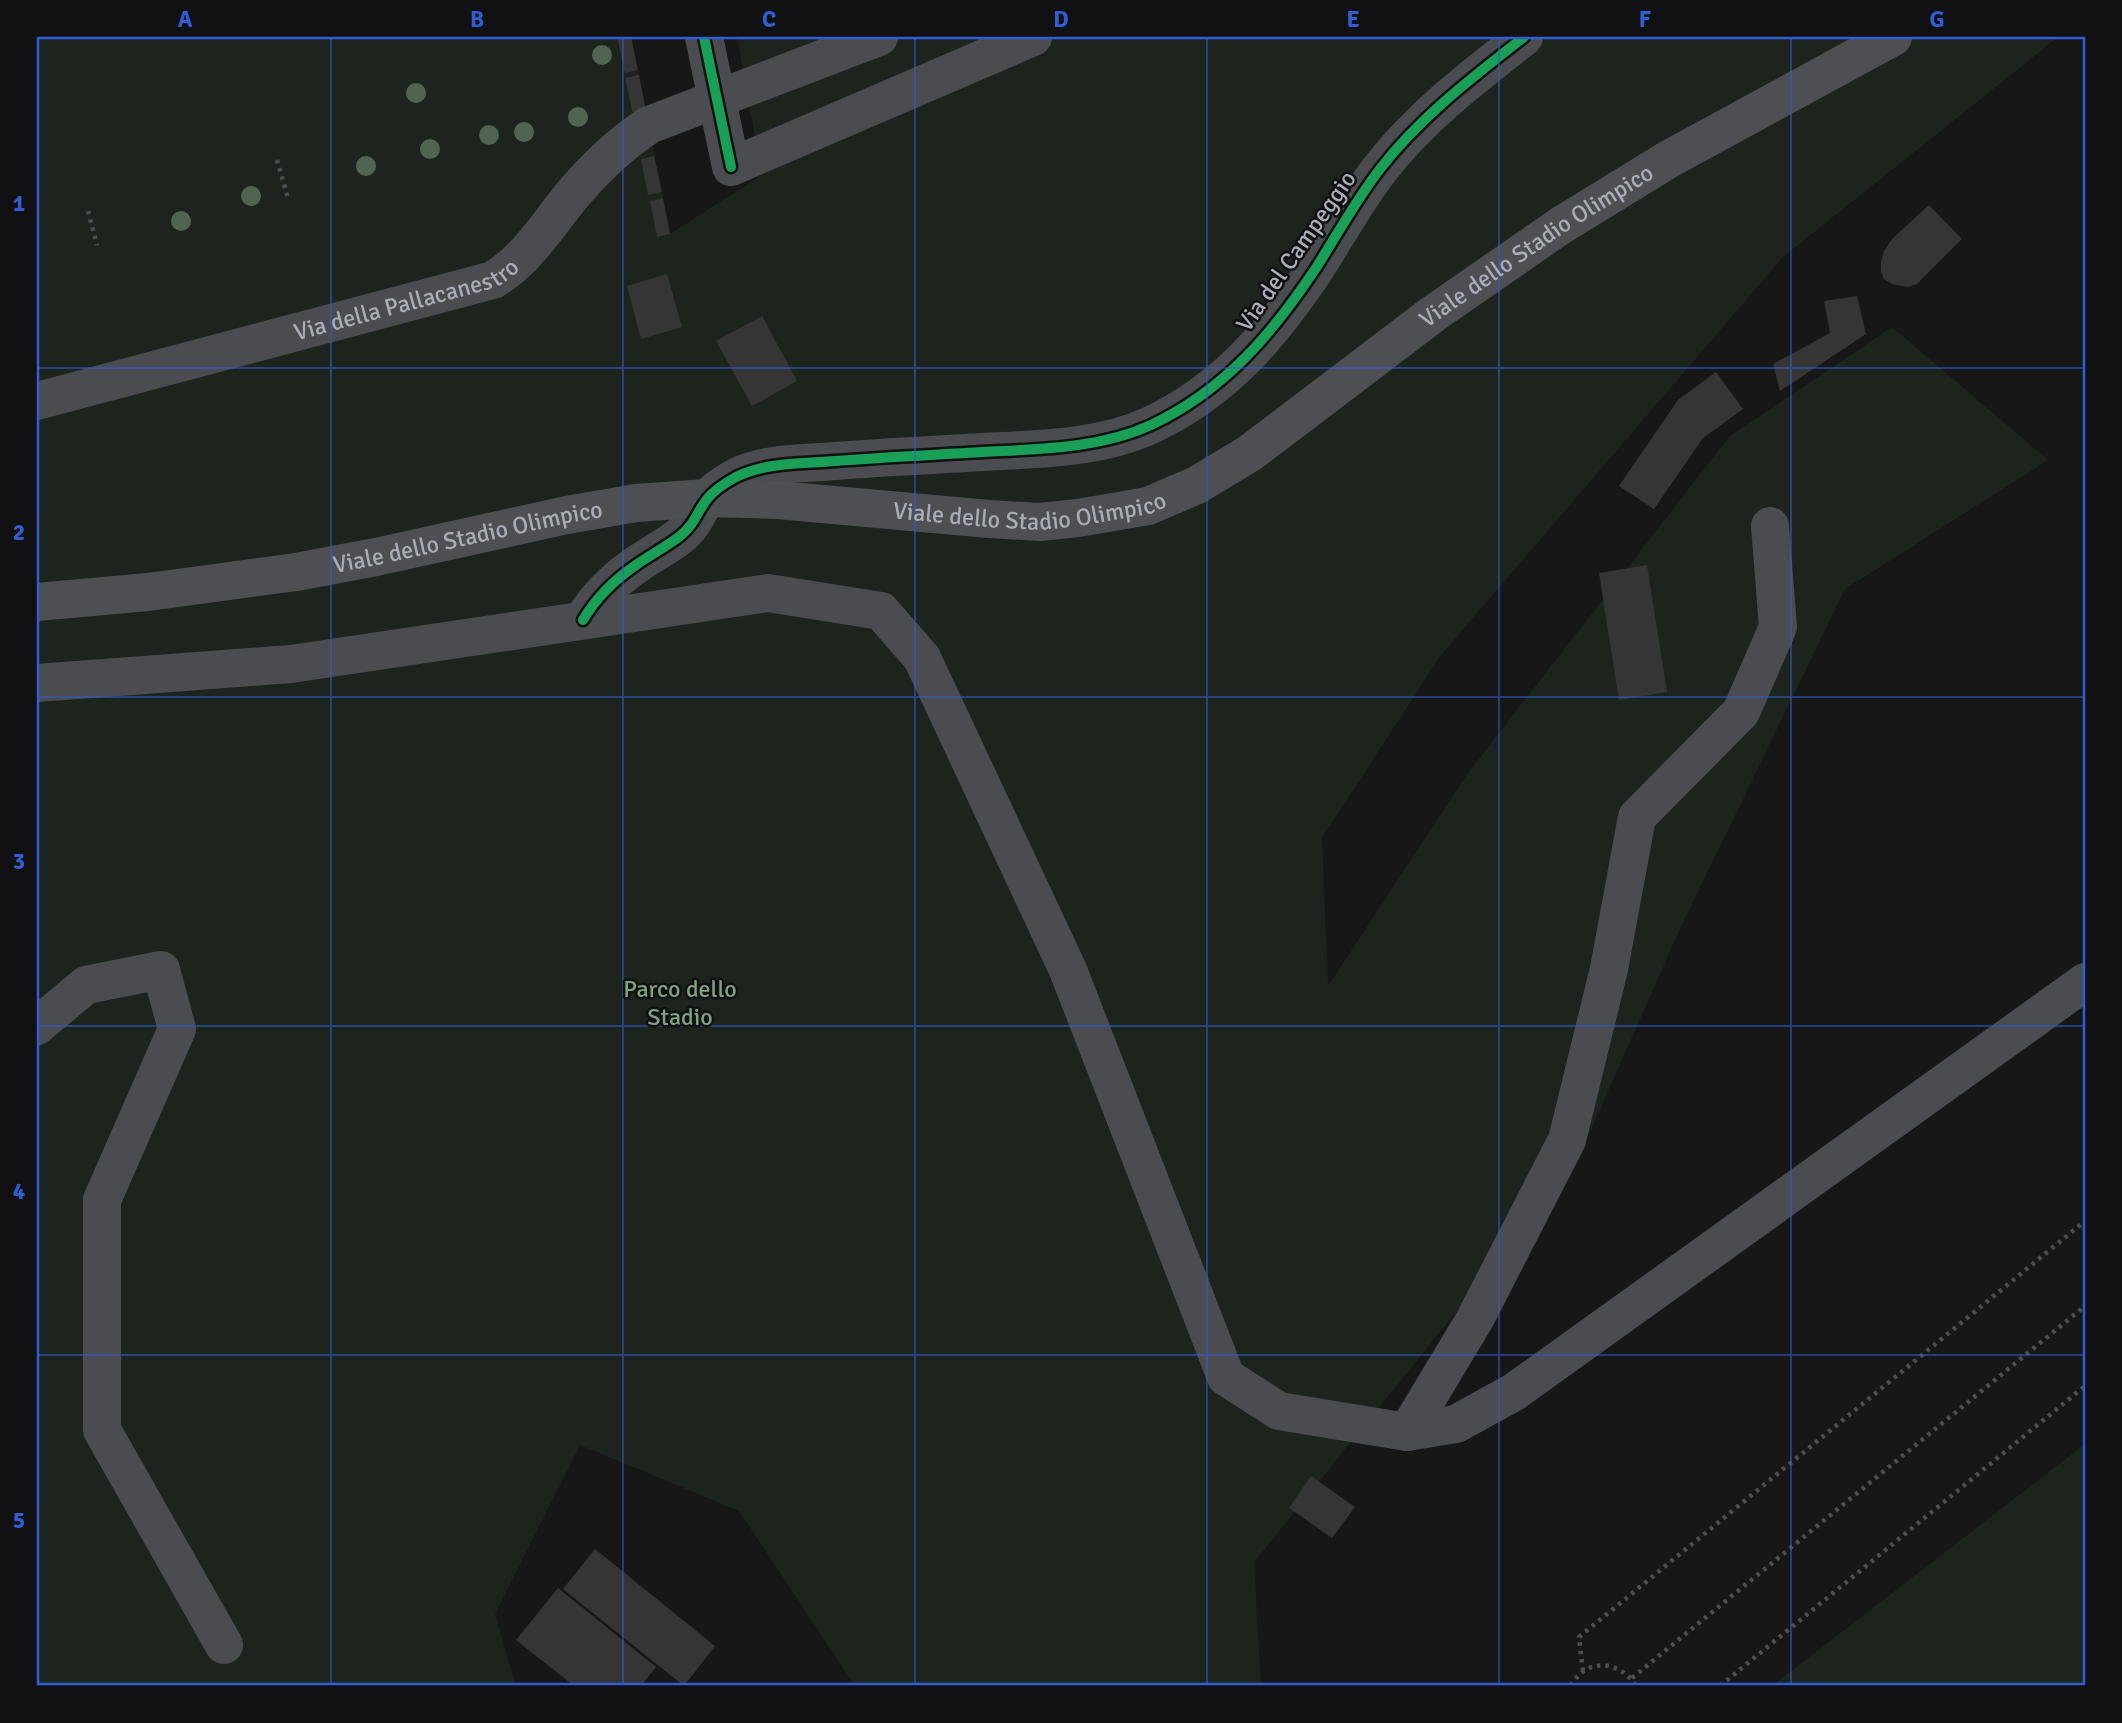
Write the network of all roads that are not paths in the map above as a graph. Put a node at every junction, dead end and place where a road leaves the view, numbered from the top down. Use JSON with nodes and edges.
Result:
{"nodes":[{"id":1,"x":704,"y":37,"type":"edge"},
{"id":2,"x":879,"y":37,"type":"edge"},
{"id":3,"x":1033,"y":37,"type":"edge"},
{"id":4,"x":1524,"y":37,"type":"edge"},
{"id":5,"x":1893,"y":37,"type":"edge"},
{"id":6,"x":718,"y":100,"type":"junction"},
{"id":7,"x":37,"y":401,"type":"edge"},
{"id":8,"x":707,"y":498,"type":"junction"},
{"id":9,"x":1770,"y":526,"type":"dead end"},
{"id":10,"x":37,"y":601,"type":"edge"},
{"id":11,"x":583,"y":620,"type":"junction"},
{"id":12,"x":37,"y":684,"type":"edge"},
{"id":13,"x":2085,"y":982,"type":"edge"},
{"id":14,"x":37,"y":1026,"type":"edge"},
{"id":15,"x":1407,"y":1432,"type":"junction"},
{"id":16,"x":225,"y":1645,"type":"dead end"}],
"edges":[{"from":1,"to":6,"type":"street"},
{"from":2,"to":6,"type":"street","name":"Via della Pallacanestro"},
{"from":3,"to":6,"type":"street"},
{"from":4,"to":8,"type":"street","name":"Via del Campeggio"},
{"from":5,"to":8,"type":"main road","name":"Viale dello Stadio Olimpico"},
{"from":6,"to":7,"type":"street","name":"Via della Pallacanestro"},
{"from":8,"to":10,"type":"main road","name":"Viale dello Stadio Olimpico"},
{"from":8,"to":11,"type":"street"},
{"from":9,"to":15,"type":"street"},
{"from":11,"to":12,"type":"street"},
{"from":11,"to":15,"type":"street"},
{"from":13,"to":15,"type":"street"},
{"from":14,"to":16,"type":"street"}]}
